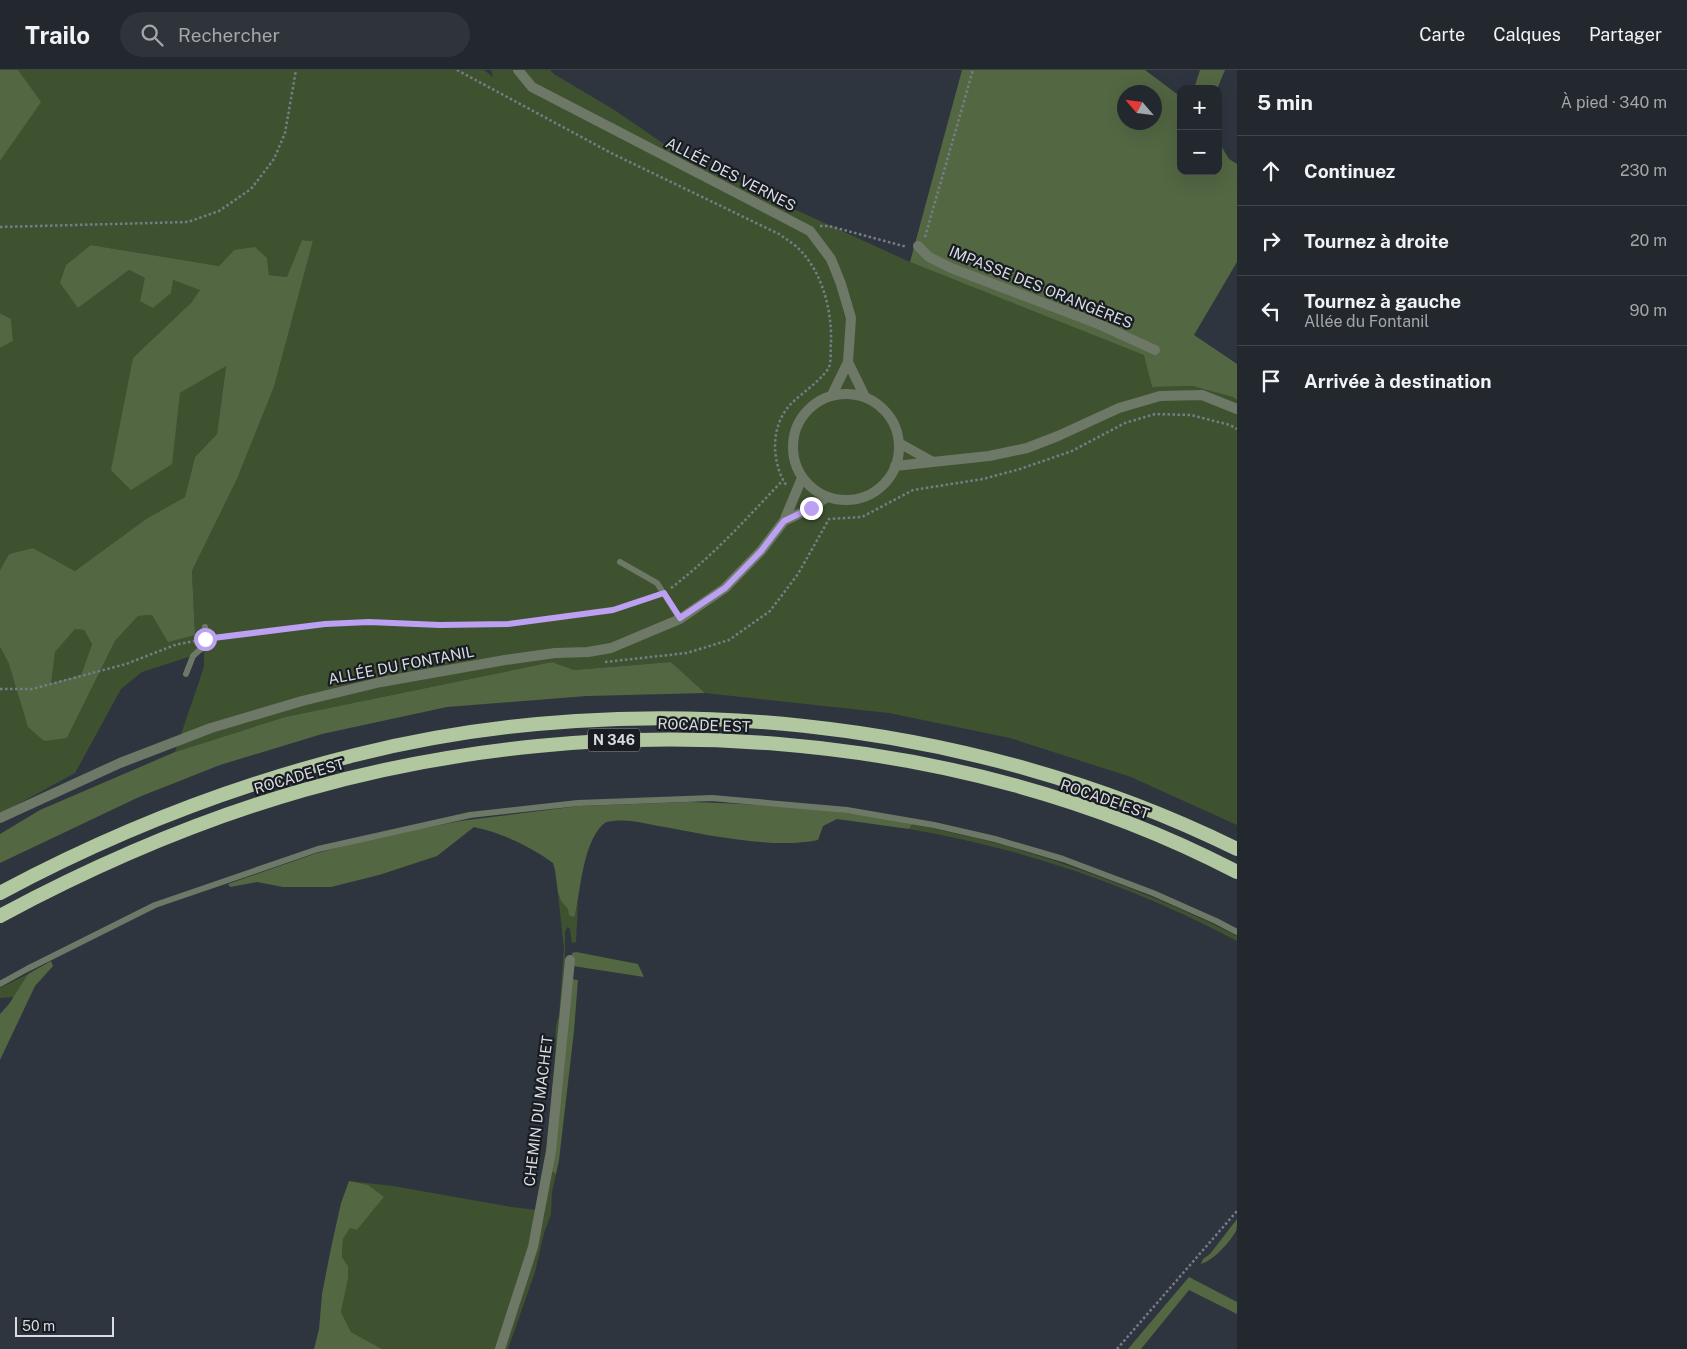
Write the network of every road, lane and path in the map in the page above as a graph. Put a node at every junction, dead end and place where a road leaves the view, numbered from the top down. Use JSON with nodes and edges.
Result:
{"nodes":[{"id":1,"x":296,"y":70,"type":"edge"},
{"id":2,"x":457,"y":70,"type":"edge"},
{"id":3,"x":518,"y":70,"type":"edge"},
{"id":4,"x":973,"y":70,"type":"edge"},
{"id":5,"x":0,"y":227,"type":"edge"},
{"id":6,"x":810,"y":231,"type":"junction"},
{"id":7,"x":918,"y":246,"type":"junction"},
{"id":8,"x":1155,"y":350,"type":"dead end"},
{"id":9,"x":848,"y":362,"type":"junction"},
{"id":10,"x":832,"y":395,"type":"junction"},
{"id":11,"x":865,"y":397,"type":"junction"},
{"id":12,"x":1237,"y":409,"type":"edge"},
{"id":13,"x":1237,"y":429,"type":"edge"},
{"id":14,"x":899,"y":443,"type":"junction"},
{"id":15,"x":933,"y":462,"type":"junction"},
{"id":16,"x":895,"y":466,"type":"junction"},
{"id":17,"x":802,"y":478,"type":"junction"},
{"id":18,"x":783,"y":480,"type":"junction"},
{"id":19,"x":794,"y":495,"type":"junction"},
{"id":20,"x":827,"y":497,"type":"junction"},
{"id":21,"x":811,"y":508,"type":"junction"},
{"id":22,"x":829,"y":519,"type":"junction"},
{"id":23,"x":784,"y":521,"type":"junction"},
{"id":24,"x":620,"y":562,"type":"dead end"},
{"id":25,"x":664,"y":593,"type":"junction"},
{"id":26,"x":680,"y":618,"type":"junction"},
{"id":27,"x":205,"y":627,"type":"dead end"},
{"id":28,"x":205,"y":639,"type":"junction"},
{"id":29,"x":603,"y":662,"type":"dead end"},
{"id":30,"x":186,"y":674,"type":"dead end"},
{"id":31,"x":0,"y":689,"type":"edge"},
{"id":32,"x":0,"y":818,"type":"edge"},
{"id":33,"x":1237,"y":849,"type":"edge"},
{"id":34,"x":1237,"y":872,"type":"edge"},
{"id":35,"x":0,"y":893,"type":"edge"},
{"id":36,"x":0,"y":916,"type":"edge"},
{"id":37,"x":1237,"y":932,"type":"edge"},
{"id":38,"x":570,"y":960,"type":"dead end"},
{"id":39,"x":0,"y":984,"type":"edge"},
{"id":40,"x":1237,"y":1211,"type":"edge"},
{"id":41,"x":500,"y":1349,"type":"edge"},
{"id":42,"x":1117,"y":1349,"type":"edge"}],
"edges":[{"from":1,"to":5,"type":"path"},
{"from":2,"to":18,"type":"path"},
{"from":3,"to":6,"type":"street","name":"ALLÉE DES VERNES"},
{"from":4,"to":7,"type":"path"},
{"from":6,"to":7,"type":"path"},
{"from":6,"to":9,"type":"street","name":"ALLÉE DES VERNES"},
{"from":7,"to":8,"type":"street","name":"IMPASSE DES ORANGÈRES"},
{"from":9,"to":10,"type":"street","name":"ALLÉE DES VERNES"},
{"from":9,"to":11,"type":"street","name":"ALLÉE DES VERNES"},
{"from":10,"to":11,"type":"street"},
{"from":10,"to":17,"type":"street"},
{"from":11,"to":14,"type":"street"},
{"from":12,"to":15,"type":"street"},
{"from":13,"to":22,"type":"path"},
{"from":14,"to":15,"type":"street"},
{"from":14,"to":16,"type":"street"},
{"from":15,"to":16,"type":"street"},
{"from":16,"to":20,"type":"street"},
{"from":17,"to":19,"type":"street","name":"ALLÉE DU FONTANIL"},
{"from":17,"to":20,"type":"street"},
{"from":18,"to":19,"type":"path"},
{"from":18,"to":25,"type":"path"},
{"from":19,"to":23,"type":"street","name":"ALLÉE DU FONTANIL"},
{"from":20,"to":21,"type":"street","name":"ALLÉE DU FONTANIL"},
{"from":21,"to":22,"type":"path"},
{"from":21,"to":23,"type":"street","name":"ALLÉE DU FONTANIL"},
{"from":22,"to":29,"type":"path"},
{"from":23,"to":26,"type":"street","name":"ALLÉE DU FONTANIL"},
{"from":24,"to":25,"type":"lane"},
{"from":25,"to":26,"type":"lane"},
{"from":25,"to":28,"type":"path"},
{"from":26,"to":32,"type":"street","name":"ALLÉE DU FONTANIL"},
{"from":27,"to":28,"type":"lane"},
{"from":28,"to":30,"type":"lane"},
{"from":28,"to":31,"type":"path"},
{"from":33,"to":35,"type":"highway","name":"ROCADE EST","number":"N 346"},
{"from":34,"to":36,"type":"highway","name":"ROCADE EST","number":"N 346"},
{"from":37,"to":39,"type":"lane"},
{"from":38,"to":41,"type":"street","name":"CHEMIN DU MACHET"},
{"from":40,"to":42,"type":"path"}]}
